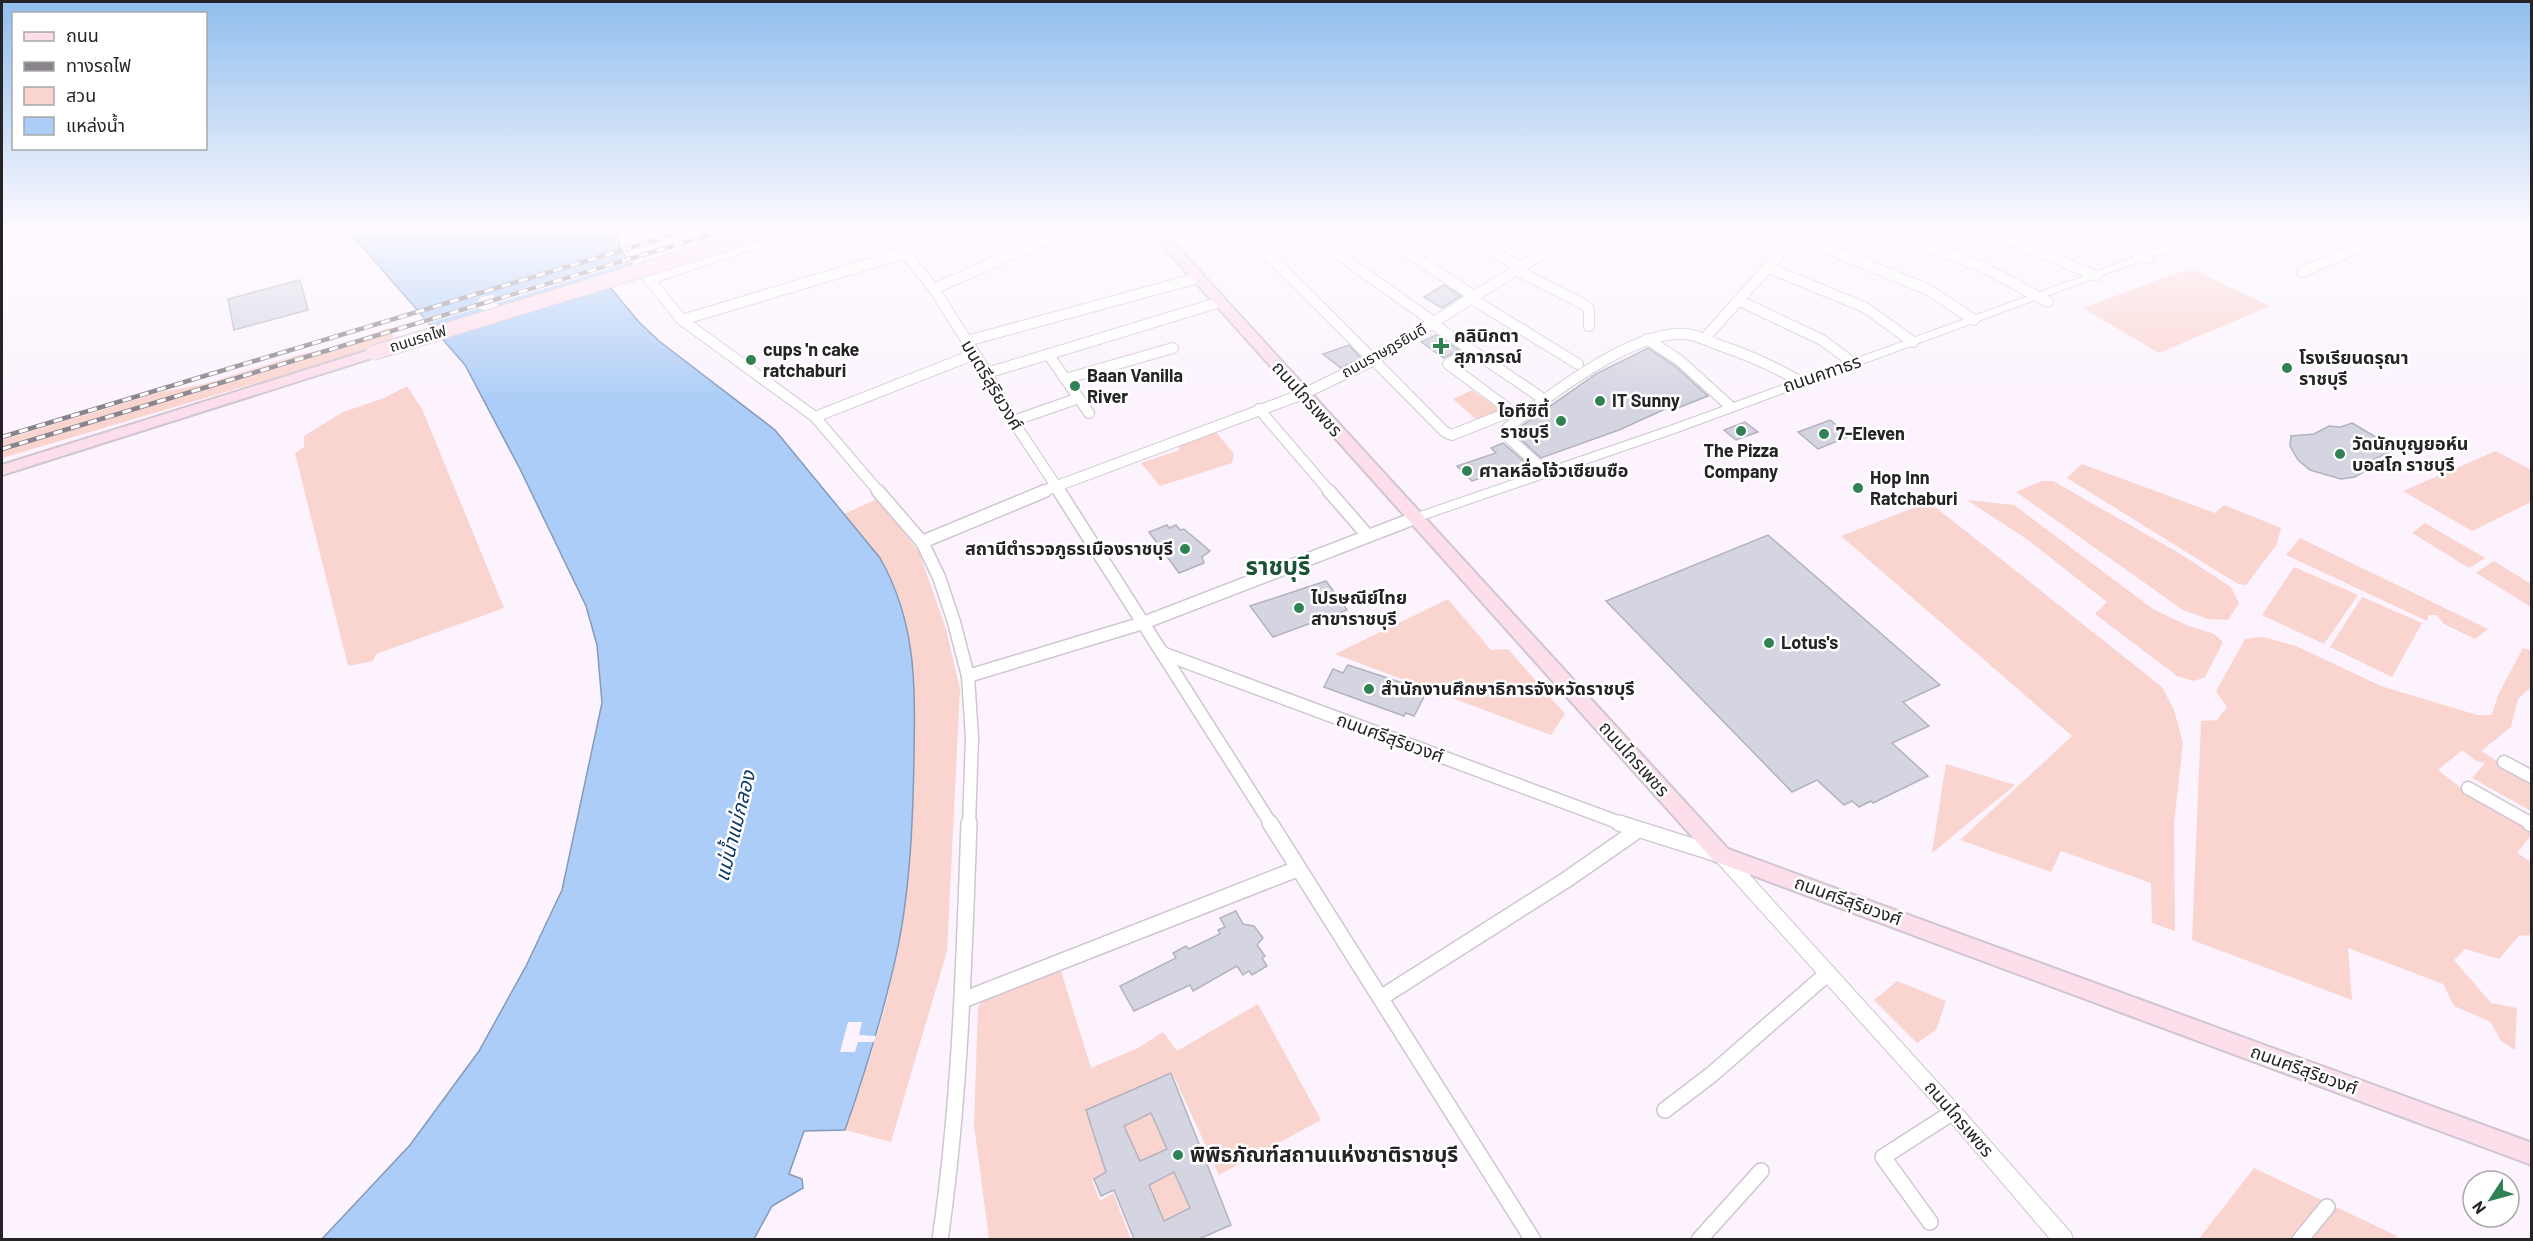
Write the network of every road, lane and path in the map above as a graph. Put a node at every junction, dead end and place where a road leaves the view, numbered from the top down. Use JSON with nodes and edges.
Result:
{"nodes":[{"id":1,"x":594,"y":285,"type":"edge"},
{"id":2,"x":654,"y":285,"type":"edge"},
{"id":3,"x":797,"y":285,"type":"edge"},
{"id":4,"x":931,"y":285,"type":"edge"},
{"id":5,"x":943,"y":285,"type":"edge"},
{"id":6,"x":1173,"y":285,"type":"edge"},
{"id":7,"x":1204,"y":285,"type":"edge"},
{"id":8,"x":1299,"y":285,"type":"edge"},
{"id":9,"x":1380,"y":285,"type":"edge"},
{"id":10,"x":1455,"y":285,"type":"edge"},
{"id":11,"x":1494,"y":285,"type":"edge"},
{"id":12,"x":1548,"y":285,"type":"edge"},
{"id":13,"x":1754,"y":285,"type":"edge"},
{"id":14,"x":1810,"y":285,"type":"edge"},
{"id":15,"x":1916,"y":285,"type":"edge"},
{"id":16,"x":2016,"y":285,"type":"edge"},
{"id":17,"x":2076,"y":285,"type":"edge"},
{"id":18,"x":934,"y":289,"type":"junction"},
{"id":19,"x":1474,"y":298,"type":"junction"},
{"id":20,"x":2043,"y":300,"type":"junction"},
{"id":21,"x":1740,"y":301,"type":"junction"},
{"id":22,"x":1220,"y":302,"type":"junction"},
{"id":23,"x":682,"y":320,"type":"junction"},
{"id":24,"x":1974,"y":320,"type":"junction"},
{"id":25,"x":1434,"y":323,"type":"junction"},
{"id":26,"x":1589,"y":326,"type":"dead end"},
{"id":27,"x":1647,"y":339,"type":"junction"},
{"id":28,"x":1704,"y":339,"type":"junction"},
{"id":29,"x":967,"y":341,"type":"junction"},
{"id":30,"x":1913,"y":342,"type":"junction"},
{"id":31,"x":1173,"y":348,"type":"dead end"},
{"id":32,"x":1472,"y":351,"type":"junction"},
{"id":33,"x":975,"y":354,"type":"junction"},
{"id":34,"x":1048,"y":354,"type":"junction"},
{"id":35,"x":1374,"y":360,"type":"junction"},
{"id":36,"x":1853,"y":363,"type":"junction"},
{"id":37,"x":1578,"y":364,"type":"dead end"},
{"id":38,"x":987,"y":373,"type":"junction"},
{"id":39,"x":1065,"y":379,"type":"junction"},
{"id":40,"x":1799,"y":381,"type":"junction"},
{"id":41,"x":267,"y":386,"type":"junction"},
{"id":42,"x":1303,"y":394,"type":"junction"},
{"id":43,"x":1539,"y":396,"type":"dead end"},
{"id":44,"x":1078,"y":398,"type":"junction"},
{"id":45,"x":1731,"y":406,"type":"junction"},
{"id":46,"x":1259,"y":409,"type":"junction"},
{"id":47,"x":1089,"y":413,"type":"dead end"},
{"id":48,"x":815,"y":417,"type":"junction"},
{"id":49,"x":1013,"y":421,"type":"junction"},
{"id":50,"x":2,"y":463,"type":"edge"},
{"id":51,"x":2,"y":470,"type":"edge"},
{"id":52,"x":1546,"y":472,"type":"junction"},
{"id":53,"x":1056,"y":486,"type":"junction"},
{"id":54,"x":1415,"y":518,"type":"junction"},
{"id":55,"x":1368,"y":536,"type":"junction"},
{"id":56,"x":922,"y":542,"type":"junction"},
{"id":57,"x":1143,"y":623,"type":"junction"},
{"id":58,"x":1162,"y":653,"type":"junction"},
{"id":59,"x":968,"y":676,"type":"junction"},
{"id":60,"x":2504,"y":762,"type":"dead end"},
{"id":61,"x":2532,"y":777,"type":"edge"},
{"id":62,"x":2468,"y":788,"type":"dead end"},
{"id":63,"x":2532,"y":824,"type":"edge"},
{"id":64,"x":1638,"y":830,"type":"junction"},
{"id":65,"x":1721,"y":855,"type":"junction"},
{"id":66,"x":1297,"y":869,"type":"junction"},
{"id":67,"x":1828,"y":973,"type":"junction"},
{"id":68,"x":1382,"y":997,"type":"junction"},
{"id":69,"x":963,"y":1000,"type":"junction"},
{"id":70,"x":1665,"y":1110,"type":"dead end"},
{"id":71,"x":1953,"y":1112,"type":"junction"},
{"id":72,"x":2532,"y":1154,"type":"edge"},
{"id":73,"x":1761,"y":1171,"type":"dead end"},
{"id":74,"x":2327,"y":1207,"type":"dead end"},
{"id":75,"x":1930,"y":1222,"type":"dead end"},
{"id":76,"x":940,"y":1239,"type":"edge"},
{"id":77,"x":1533,"y":1239,"type":"edge"},
{"id":78,"x":1699,"y":1239,"type":"edge"},
{"id":79,"x":2064,"y":1239,"type":"edge"},
{"id":80,"x":2300,"y":1239,"type":"edge"}],
"edges":[{"from":1,"to":41,"type":"main road","name":"ถนนรถไฟ","bridge":true},
{"from":2,"to":23,"type":"street"},
{"from":3,"to":23,"type":"street"},
{"from":4,"to":18,"type":"street","name":"มนตรีสุริยวงศ์"},
{"from":5,"to":18,"type":"street"},
{"from":6,"to":29,"type":"street"},
{"from":7,"to":22,"type":"main road","name":"ถนนไกรเพชร"},
{"from":8,"to":35,"type":"street"},
{"from":9,"to":25,"type":"street"},
{"from":10,"to":19,"type":"street"},
{"from":11,"to":19,"type":"street","name":"ถนนราษฎรยินดี"},
{"from":12,"to":26,"type":"street"},
{"from":13,"to":21,"type":"street"},
{"from":14,"to":30,"type":"street"},
{"from":15,"to":24,"type":"street"},
{"from":16,"to":20,"type":"street"},
{"from":17,"to":20,"type":"street","name":"ถนนคฑาธร"},
{"from":18,"to":29,"type":"street","name":"มนตรีสุริยวงศ์"},
{"from":19,"to":25,"type":"street","name":"ถนนราษฎรยินดี"},
{"from":19,"to":37,"type":"street"},
{"from":20,"to":24,"type":"street","name":"ถนนคฑาธร"},
{"from":21,"to":28,"type":"street"},
{"from":21,"to":36,"type":"street"},
{"from":22,"to":34,"type":"street"},
{"from":22,"to":42,"type":"main road","name":"ถนนไกรเพชร"},
{"from":23,"to":48,"type":"street"},
{"from":24,"to":30,"type":"street","name":"ถนนคฑาธร"},
{"from":25,"to":32,"type":"street"},
{"from":25,"to":35,"type":"street","name":"ถนนราษฎรยินดี"},
{"from":27,"to":28,"type":"street"},
{"from":27,"to":45,"type":"street"},
{"from":27,"to":52,"type":"street"},
{"from":28,"to":40,"type":"street"},
{"from":29,"to":33,"type":"street","name":"มนตรีสุริยวงศ์"},
{"from":30,"to":36,"type":"street","name":"ถนนคฑาธร"},
{"from":31,"to":39,"type":"street"},
{"from":32,"to":35,"type":"street"},
{"from":32,"to":43,"type":"street"},
{"from":33,"to":38,"type":"street","name":"มนตรีสุริยวงศ์"},
{"from":33,"to":48,"type":"street"},
{"from":34,"to":38,"type":"street"},
{"from":34,"to":39,"type":"street"},
{"from":35,"to":42,"type":"street","name":"ถนนราษฎรยินดี"},
{"from":36,"to":40,"type":"street","name":"ถนนคฑาธร"},
{"from":38,"to":49,"type":"street","name":"มนตรีสุริยวงศ์"},
{"from":39,"to":44,"type":"street"},
{"from":40,"to":45,"type":"street","name":"ถนนคฑาธร"},
{"from":41,"to":50,"type":"main road","name":"ถนนรถไฟ"},
{"from":41,"to":51,"type":"main road","name":"ถนนรถไฟ"},
{"from":42,"to":46,"type":"street","name":"ถนนราษฎรยินดี"},
{"from":42,"to":54,"type":"main road","name":"ถนนไกรเพชร"},
{"from":44,"to":47,"type":"street"},
{"from":44,"to":49,"type":"street"},
{"from":45,"to":52,"type":"street","name":"ถนนคฑาธร"},
{"from":46,"to":53,"type":"street","name":"ถนนราษฎรยินดี"},
{"from":46,"to":55,"type":"street"},
{"from":48,"to":56,"type":"street"},
{"from":49,"to":53,"type":"street","name":"มนตรีสุริยวงศ์"},
{"from":52,"to":54,"type":"street","name":"ถนนคฑาธร"},
{"from":53,"to":56,"type":"street","name":"ถนนราษฎรยินดี"},
{"from":53,"to":57,"type":"street","name":"มนตรีสุริยวงศ์"},
{"from":54,"to":55,"type":"street"},
{"from":54,"to":65,"type":"main road","name":"ถนนไกรเพชร"},
{"from":55,"to":57,"type":"street"},
{"from":56,"to":59,"type":"street"},
{"from":57,"to":58,"type":"street","name":"มนตรีสุริยวงศ์"},
{"from":57,"to":59,"type":"street"},
{"from":58,"to":64,"type":"street","name":"ถนนศรีสุริยวงศ์"},
{"from":58,"to":66,"type":"street","name":"มนตรีสุริยวงศ์"},
{"from":59,"to":69,"type":"street"},
{"from":60,"to":61,"type":"street"},
{"from":62,"to":63,"type":"street"},
{"from":64,"to":65,"type":"street","name":"ถนนศรีสุริยวงศ์"},
{"from":64,"to":68,"type":"street"},
{"from":65,"to":67,"type":"street","name":"ถนนไกรเพชร"},
{"from":65,"to":72,"type":"main road","name":"ถนนศรีสุริยวงศ์"},
{"from":66,"to":68,"type":"street","name":"มนตรีสุริยวงศ์"},
{"from":66,"to":69,"type":"street"},
{"from":67,"to":70,"type":"street"},
{"from":67,"to":71,"type":"street","name":"ถนนไกรเพชร"},
{"from":68,"to":77,"type":"street","name":"มนตรีสุริยวงศ์"},
{"from":69,"to":76,"type":"street"},
{"from":71,"to":75,"type":"street"},
{"from":71,"to":79,"type":"street","name":"ถนนไกรเพชร"},
{"from":73,"to":78,"type":"street"},
{"from":74,"to":80,"type":"street"}]}
